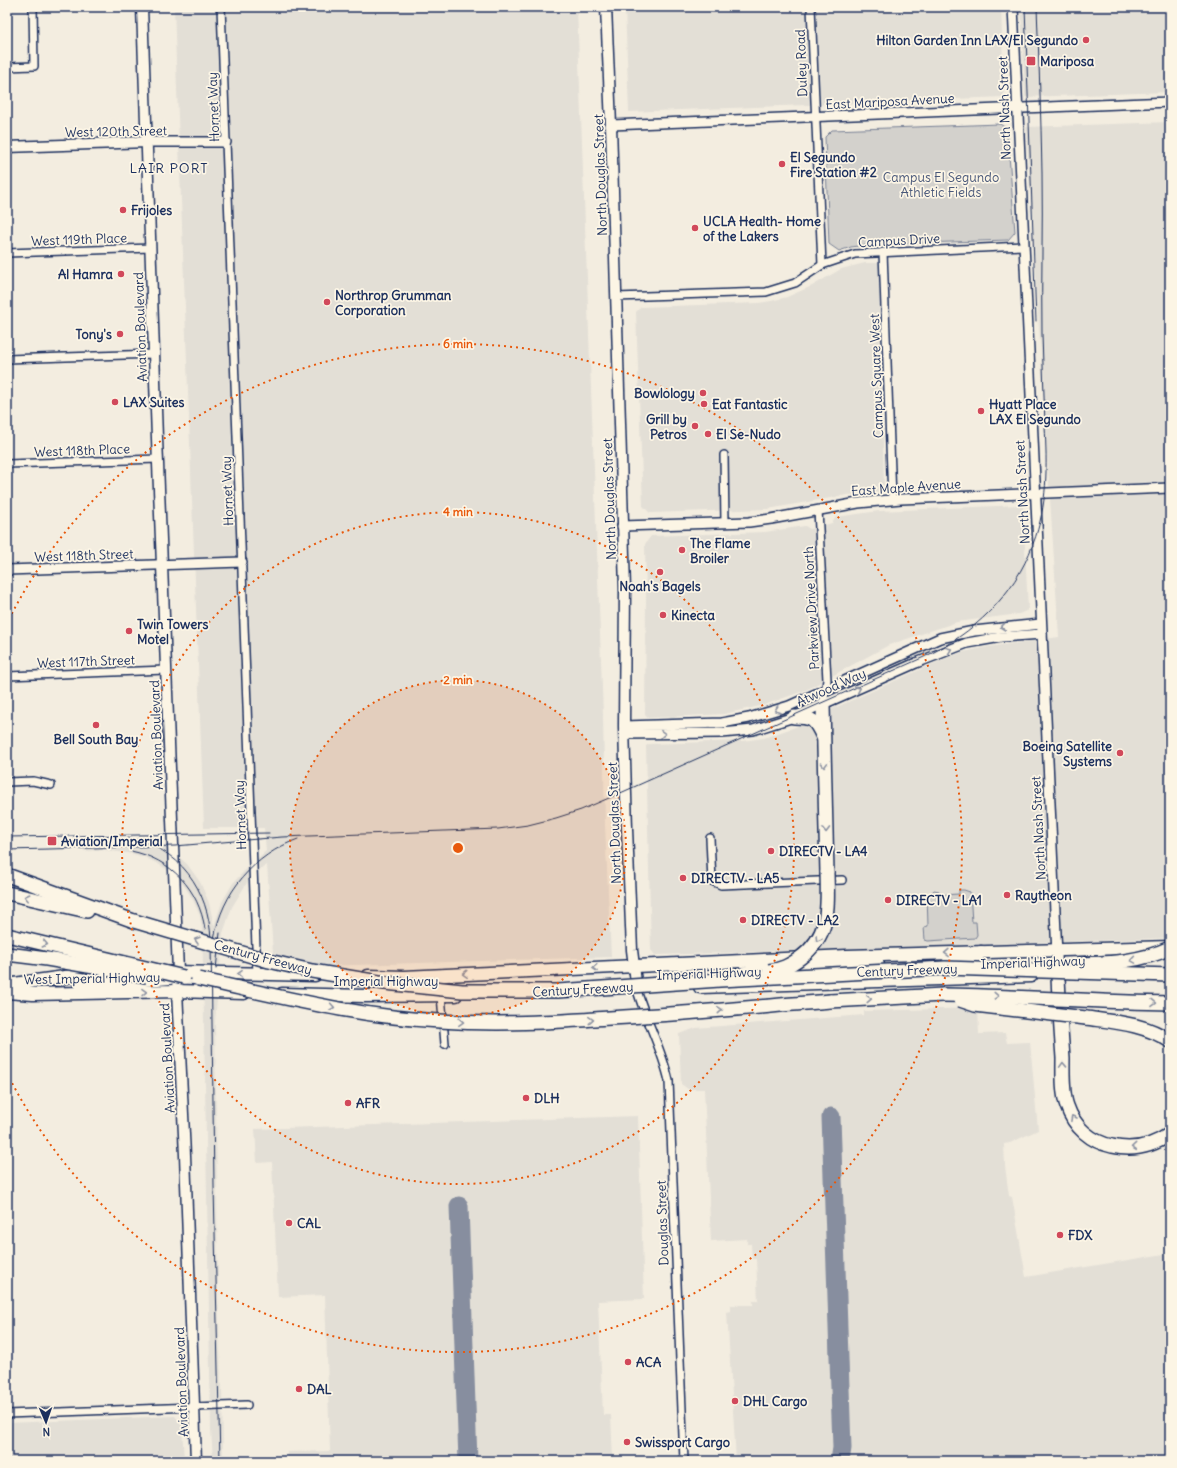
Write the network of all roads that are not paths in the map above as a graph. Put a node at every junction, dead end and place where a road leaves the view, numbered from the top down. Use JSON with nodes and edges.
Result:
{"nodes":[{"id":1,"x":33,"y":7,"type":"edge"},
{"id":2,"x":142,"y":7,"type":"edge"},
{"id":3,"x":221,"y":7,"type":"edge"},
{"id":4,"x":606,"y":7,"type":"edge"},
{"id":5,"x":811,"y":7,"type":"edge"},
{"id":6,"x":1013,"y":7,"type":"edge"},
{"id":7,"x":7,"y":67,"type":"edge"},
{"id":8,"x":1170,"y":102,"type":"edge"},
{"id":9,"x":1017,"y":108,"type":"junction"},
{"id":10,"x":815,"y":118,"type":"junction"},
{"id":11,"x":611,"y":125,"type":"junction"},
{"id":12,"x":147,"y":142,"type":"junction"},
{"id":13,"x":226,"y":142,"type":"junction"},
{"id":14,"x":7,"y":147,"type":"edge"},
{"id":15,"x":1023,"y":246,"type":"junction"},
{"id":16,"x":151,"y":248,"type":"junction"},
{"id":17,"x":883,"y":252,"type":"junction"},
{"id":18,"x":7,"y":253,"type":"edge"},
{"id":19,"x":822,"y":265,"type":"junction"},
{"id":20,"x":616,"y":297,"type":"junction"},
{"id":21,"x":154,"y":354,"type":"junction"},
{"id":22,"x":7,"y":359,"type":"edge"},
{"id":23,"x":724,"y":455,"type":"dead end"},
{"id":24,"x":158,"y":459,"type":"junction"},
{"id":25,"x":7,"y":464,"type":"edge"},
{"id":26,"x":1170,"y":488,"type":"edge"},
{"id":27,"x":1035,"y":493,"type":"junction"},
{"id":28,"x":892,"y":499,"type":"junction"},
{"id":29,"x":818,"y":510,"type":"junction"},
{"id":30,"x":725,"y":523,"type":"junction"},
{"id":31,"x":622,"y":526,"type":"junction"},
{"id":32,"x":242,"y":562,"type":"junction"},
{"id":33,"x":162,"y":565,"type":"junction"},
{"id":34,"x":7,"y":570,"type":"edge"},
{"id":35,"x":1041,"y":624,"type":"junction"},
{"id":36,"x":1042,"y":634,"type":"junction"},
{"id":37,"x":166,"y":670,"type":"junction"},
{"id":38,"x":7,"y":676,"type":"edge"},
{"id":39,"x":826,"y":689,"type":"junction"},
{"id":40,"x":823,"y":705,"type":"junction"},
{"id":41,"x":794,"y":717,"type":"junction"},
{"id":42,"x":624,"y":730,"type":"junction"},
{"id":43,"x":824,"y":739,"type":"junction"},
{"id":44,"x":7,"y":782,"type":"edge"},
{"id":45,"x":51,"y":785,"type":"dead end"},
{"id":46,"x":710,"y":838,"type":"dead end"},
{"id":47,"x":7,"y":875,"type":"edge"},
{"id":48,"x":842,"y":880,"type":"dead end"},
{"id":49,"x":7,"y":893,"type":"edge"},
{"id":50,"x":134,"y":921,"type":"junction"},
{"id":51,"x":7,"y":935,"type":"edge"},
{"id":52,"x":1170,"y":948,"type":"edge"},
{"id":53,"x":1056,"y":950,"type":"junction"},
{"id":54,"x":7,"y":954,"type":"edge"},
{"id":55,"x":847,"y":961,"type":"junction"},
{"id":56,"x":634,"y":966,"type":"junction"},
{"id":57,"x":945,"y":968,"type":"junction"},
{"id":58,"x":1170,"y":971,"type":"edge"},
{"id":59,"x":181,"y":974,"type":"junction"},
{"id":60,"x":257,"y":974,"type":"junction"},
{"id":61,"x":1170,"y":974,"type":"edge"},
{"id":62,"x":444,"y":975,"type":"junction"},
{"id":63,"x":1058,"y":976,"type":"junction"},
{"id":64,"x":848,"y":982,"type":"junction"},
{"id":65,"x":726,"y":983,"type":"junction"},
{"id":66,"x":7,"y":988,"type":"edge"},
{"id":67,"x":637,"y":990,"type":"junction"},
{"id":68,"x":177,"y":991,"type":"junction"},
{"id":69,"x":7,"y":992,"type":"edge"},
{"id":70,"x":33,"y":994,"type":"junction"},
{"id":71,"x":325,"y":995,"type":"junction"},
{"id":72,"x":441,"y":995,"type":"junction"},
{"id":73,"x":943,"y":995,"type":"junction"},
{"id":74,"x":1170,"y":1003,"type":"edge"},
{"id":75,"x":1170,"y":1041,"type":"edge"},
{"id":76,"x":445,"y":1044,"type":"dead end"},
{"id":77,"x":1170,"y":1134,"type":"edge"},
{"id":78,"x":247,"y":1405,"type":"dead end"},
{"id":79,"x":195,"y":1407,"type":"junction"},
{"id":80,"x":7,"y":1414,"type":"edge"},
{"id":81,"x":196,"y":1461,"type":"edge"},
{"id":82,"x":684,"y":1461,"type":"edge"}],
"edges":[{"from":1,"to":7,"type":"street"},
{"from":2,"to":12,"type":"main road","name":"Aviation Boulevard"},
{"from":3,"to":13,"type":"street","name":"Hornet Way"},
{"from":4,"to":11,"type":"main road","name":"North Douglas Street"},
{"from":5,"to":10,"type":"street","name":"Duley Road"},
{"from":6,"to":9,"type":"street","name":"North Nash Street"},
{"from":8,"to":9,"type":"street","name":"East Mariposa Avenue"},
{"from":9,"to":10,"type":"street","name":"East Mariposa Avenue"},
{"from":9,"to":15,"type":"street","name":"North Nash Street"},
{"from":10,"to":11,"type":"street","name":"East Mariposa Avenue"},
{"from":10,"to":19,"type":"street","name":"Duley Road"},
{"from":11,"to":20,"type":"main road","name":"North Douglas Street"},
{"from":12,"to":13,"type":"street","name":"West 120th Street"},
{"from":12,"to":14,"type":"main road","name":"West 120th Street"},
{"from":12,"to":16,"type":"main road","name":"Aviation Boulevard"},
{"from":13,"to":32,"type":"street","name":"Hornet Way"},
{"from":15,"to":17,"type":"street","name":"Campus Drive"},
{"from":15,"to":27,"type":"street","name":"North Nash Street"},
{"from":16,"to":18,"type":"street","name":"West 119th Place"},
{"from":16,"to":21,"type":"main road","name":"Aviation Boulevard"},
{"from":17,"to":19,"type":"street","name":"Campus Drive"},
{"from":17,"to":28,"type":"street","name":"Campus Square West"},
{"from":19,"to":20,"type":"street","name":"Campus Drive"},
{"from":20,"to":31,"type":"main road","name":"North Douglas Street"},
{"from":21,"to":22,"type":"street"},
{"from":21,"to":24,"type":"main road","name":"Aviation Boulevard"},
{"from":23,"to":30,"type":"street"},
{"from":24,"to":25,"type":"street","name":"West 118th Place"},
{"from":24,"to":33,"type":"main road","name":"Aviation Boulevard"},
{"from":26,"to":27,"type":"street","name":"East Maple Avenue"},
{"from":27,"to":28,"type":"street","name":"East Maple Avenue"},
{"from":27,"to":35,"type":"street","name":"North Nash Street"},
{"from":28,"to":29,"type":"street","name":"East Maple Avenue"},
{"from":29,"to":30,"type":"street","name":"East Maple Avenue"},
{"from":29,"to":39,"type":"street","name":"Parkview Drive North"},
{"from":30,"to":31,"type":"street","name":"East Maple Avenue"},
{"from":31,"to":42,"type":"main road","name":"North Douglas Street"},
{"from":32,"to":33,"type":"street","name":"West 118th Street"},
{"from":32,"to":60,"type":"street","name":"Hornet Way"},
{"from":33,"to":34,"type":"street","name":"West 118th Street"},
{"from":33,"to":37,"type":"main road","name":"Aviation Boulevard"},
{"from":35,"to":36,"type":"street","name":"North Nash Street"},
{"from":35,"to":39,"type":"street","name":"Atwood Way","one_way":true},
{"from":40,"to":36,"type":"street","name":"Atwood Way","one_way":true},
{"from":36,"to":53,"type":"street","name":"North Nash Street"},
{"from":37,"to":38,"type":"street","name":"West 117th Street"},
{"from":37,"to":59,"type":"main road","name":"Aviation Boulevard"},
{"from":39,"to":40,"type":"street","name":"Parkview Drive North"},
{"from":39,"to":42,"type":"street","name":"Atwood Way","one_way":true},
{"from":40,"to":41,"type":"street","name":"Atwood Way"},
{"from":40,"to":43,"type":"highway"},
{"from":42,"to":41,"type":"street","name":"Atwood Way","one_way":true},
{"from":41,"to":43,"type":"highway"},
{"from":42,"to":56,"type":"main road","name":"North Douglas Street"},
{"from":43,"to":65,"type":"highway","one_way":true,"bridge":true},
{"from":44,"to":45,"type":"street"},
{"from":46,"to":48,"type":"street"},
{"from":47,"to":50,"type":"highway"},
{"from":50,"to":49,"type":"highway","name":"Century Freeway","one_way":true},
{"from":65,"to":50,"type":"highway","name":"Century Freeway","one_way":true,"bridge":true},
{"from":51,"to":59,"type":"highway","name":"Century Freeway","one_way":true,"bridge":true},
{"from":52,"to":53,"type":"main road","name":"Imperial Highway"},
{"from":52,"to":57,"type":"highway","one_way":true,"bridge":true},
{"from":53,"to":55,"type":"main road","name":"Imperial Highway","one_way":true},
{"from":53,"to":63,"type":"street","name":"North Nash Street"},
{"from":54,"to":59,"type":"highway","bridge":true},
{"from":55,"to":56,"type":"main road","name":"Imperial Highway"},
{"from":55,"to":64,"type":"street"},
{"from":55,"to":65,"type":"main road"},
{"from":56,"to":62,"type":"main road","name":"Imperial Highway","one_way":true},
{"from":56,"to":67,"type":"main road","name":"North Douglas Street"},
{"from":57,"to":61,"type":"highway","name":"Century Freeway","bridge":true},
{"from":57,"to":65,"type":"highway","name":"Century Freeway","bridge":true},
{"from":58,"to":63,"type":"main road","name":"Imperial Highway"},
{"from":60,"to":59,"type":"main road","name":"Imperial Highway","one_way":true},
{"from":59,"to":66,"type":"main road","name":"West Imperial Highway"},
{"from":59,"to":68,"type":"main road","name":"Aviation Boulevard"},
{"from":59,"to":70,"type":"main road"},
{"from":59,"to":73,"type":"highway","name":"Century Freeway","one_way":true,"bridge":true},
{"from":60,"to":62,"type":"main road","name":"Imperial Highway"},
{"from":62,"to":71,"type":"main road"},
{"from":63,"to":64,"type":"main road","name":"Imperial Highway"},
{"from":77,"to":63,"type":"highway","one_way":true},
{"from":64,"to":65,"type":"main road","name":"Imperial Highway"},
{"from":65,"to":67,"type":"main road","name":"Imperial Highway"},
{"from":67,"to":72,"type":"main road","name":"Imperial Highway"},
{"from":67,"to":82,"type":"street","name":"Douglas Street"},
{"from":70,"to":68,"type":"main road","name":"West Imperial Highway","one_way":true},
{"from":68,"to":71,"type":"main road","name":"Imperial Highway"},
{"from":68,"to":79,"type":"main road","name":"Aviation Boulevard"},
{"from":69,"to":70,"type":"main road","name":"West Imperial Highway"},
{"from":71,"to":72,"type":"main road","name":"Imperial Highway"},
{"from":72,"to":76,"type":"street"},
{"from":73,"to":74,"type":"highway","name":"Century Freeway","one_way":true,"bridge":true},
{"from":73,"to":75,"type":"highway","bridge":true},
{"from":78,"to":79,"type":"street"},
{"from":79,"to":80,"type":"street"},
{"from":79,"to":81,"type":"main road","name":"Aviation Boulevard"}]}
